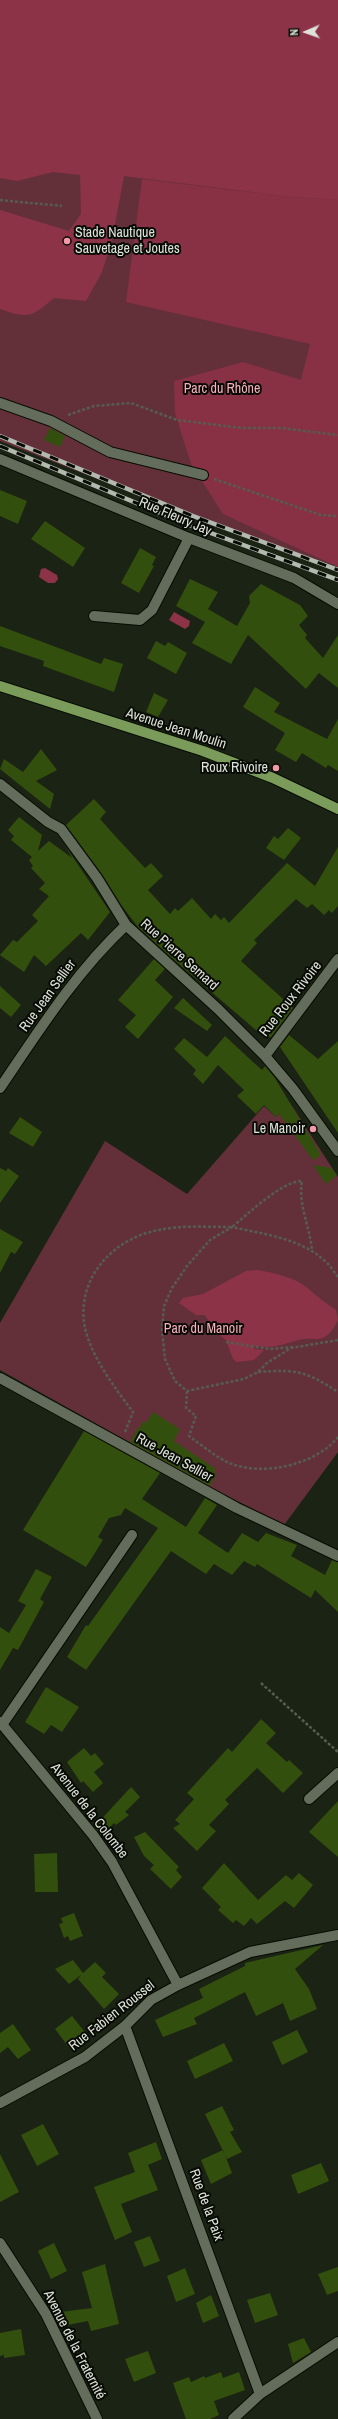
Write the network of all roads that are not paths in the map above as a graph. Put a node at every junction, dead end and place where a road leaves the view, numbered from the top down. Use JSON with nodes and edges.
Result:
{"nodes":[{"id":1,"x":0,"y":403,"type":"edge"},
{"id":2,"x":0,"y":459,"type":"edge"},
{"id":3,"x":203,"y":475,"type":"road end"},
{"id":4,"x":189,"y":538,"type":"junction"},
{"id":5,"x":338,"y":604,"type":"edge"},
{"id":6,"x":94,"y":616,"type":"dead end"},
{"id":7,"x":0,"y":686,"type":"edge"},
{"id":8,"x":0,"y":784,"type":"edge"},
{"id":9,"x":338,"y":809,"type":"edge"},
{"id":10,"x":126,"y":925,"type":"junction"},
{"id":11,"x":338,"y":959,"type":"edge"},
{"id":12,"x":265,"y":1056,"type":"junction"},
{"id":13,"x":0,"y":1088,"type":"edge"},
{"id":14,"x":338,"y":1151,"type":"edge"},
{"id":15,"x":0,"y":1378,"type":"edge"},
{"id":16,"x":132,"y":1535,"type":"dead end"},
{"id":17,"x":338,"y":1556,"type":"edge"},
{"id":18,"x":1,"y":1723,"type":"edge"},
{"id":19,"x":338,"y":1773,"type":"edge"},
{"id":20,"x":309,"y":1799,"type":"dead end"},
{"id":21,"x":338,"y":1935,"type":"edge"},
{"id":22,"x":178,"y":1985,"type":"junction"},
{"id":23,"x":125,"y":2026,"type":"junction"},
{"id":24,"x":0,"y":2103,"type":"edge"},
{"id":25,"x":0,"y":2243,"type":"edge"},
{"id":26,"x":338,"y":2342,"type":"edge"},
{"id":27,"x":260,"y":2394,"type":"junction"},
{"id":28,"x":97,"y":2419,"type":"edge"},
{"id":29,"x":233,"y":2419,"type":"edge"}],
"edges":[{"from":1,"to":3,"type":"street"},
{"from":2,"to":4,"type":"street","name":"Rue Fleury Jay"},
{"from":4,"to":5,"type":"street","name":"Rue Fleury Jay"},
{"from":4,"to":6,"type":"street"},
{"from":7,"to":9,"type":"main road","name":"Avenue Jean Moulin"},
{"from":8,"to":10,"type":"street","name":"Rue Pierre Semard"},
{"from":10,"to":12,"type":"street","name":"Rue Pierre Semard"},
{"from":10,"to":13,"type":"street","name":"Rue Jean Sellier"},
{"from":11,"to":12,"type":"street","name":"Rue Roux Rivoire"},
{"from":12,"to":14,"type":"street","name":"Rue Pierre Semard"},
{"from":15,"to":17,"type":"street","name":"Rue Jean Sellier"},
{"from":16,"to":18,"type":"street","name":"Avenue de la Colombe"},
{"from":18,"to":22,"type":"street","name":"Avenue de la Colombe"},
{"from":19,"to":20,"type":"street"},
{"from":21,"to":22,"type":"street","name":"Rue Fabien Roussel"},
{"from":22,"to":23,"type":"street","name":"Rue Fabien Roussel"},
{"from":23,"to":24,"type":"street","name":"Rue Fabien Roussel"},
{"from":23,"to":27,"type":"street","name":"Rue de la Paix"},
{"from":25,"to":28,"type":"street","name":"Avenue de la Fraternité"},
{"from":26,"to":27,"type":"street"},
{"from":27,"to":29,"type":"street"}]}
